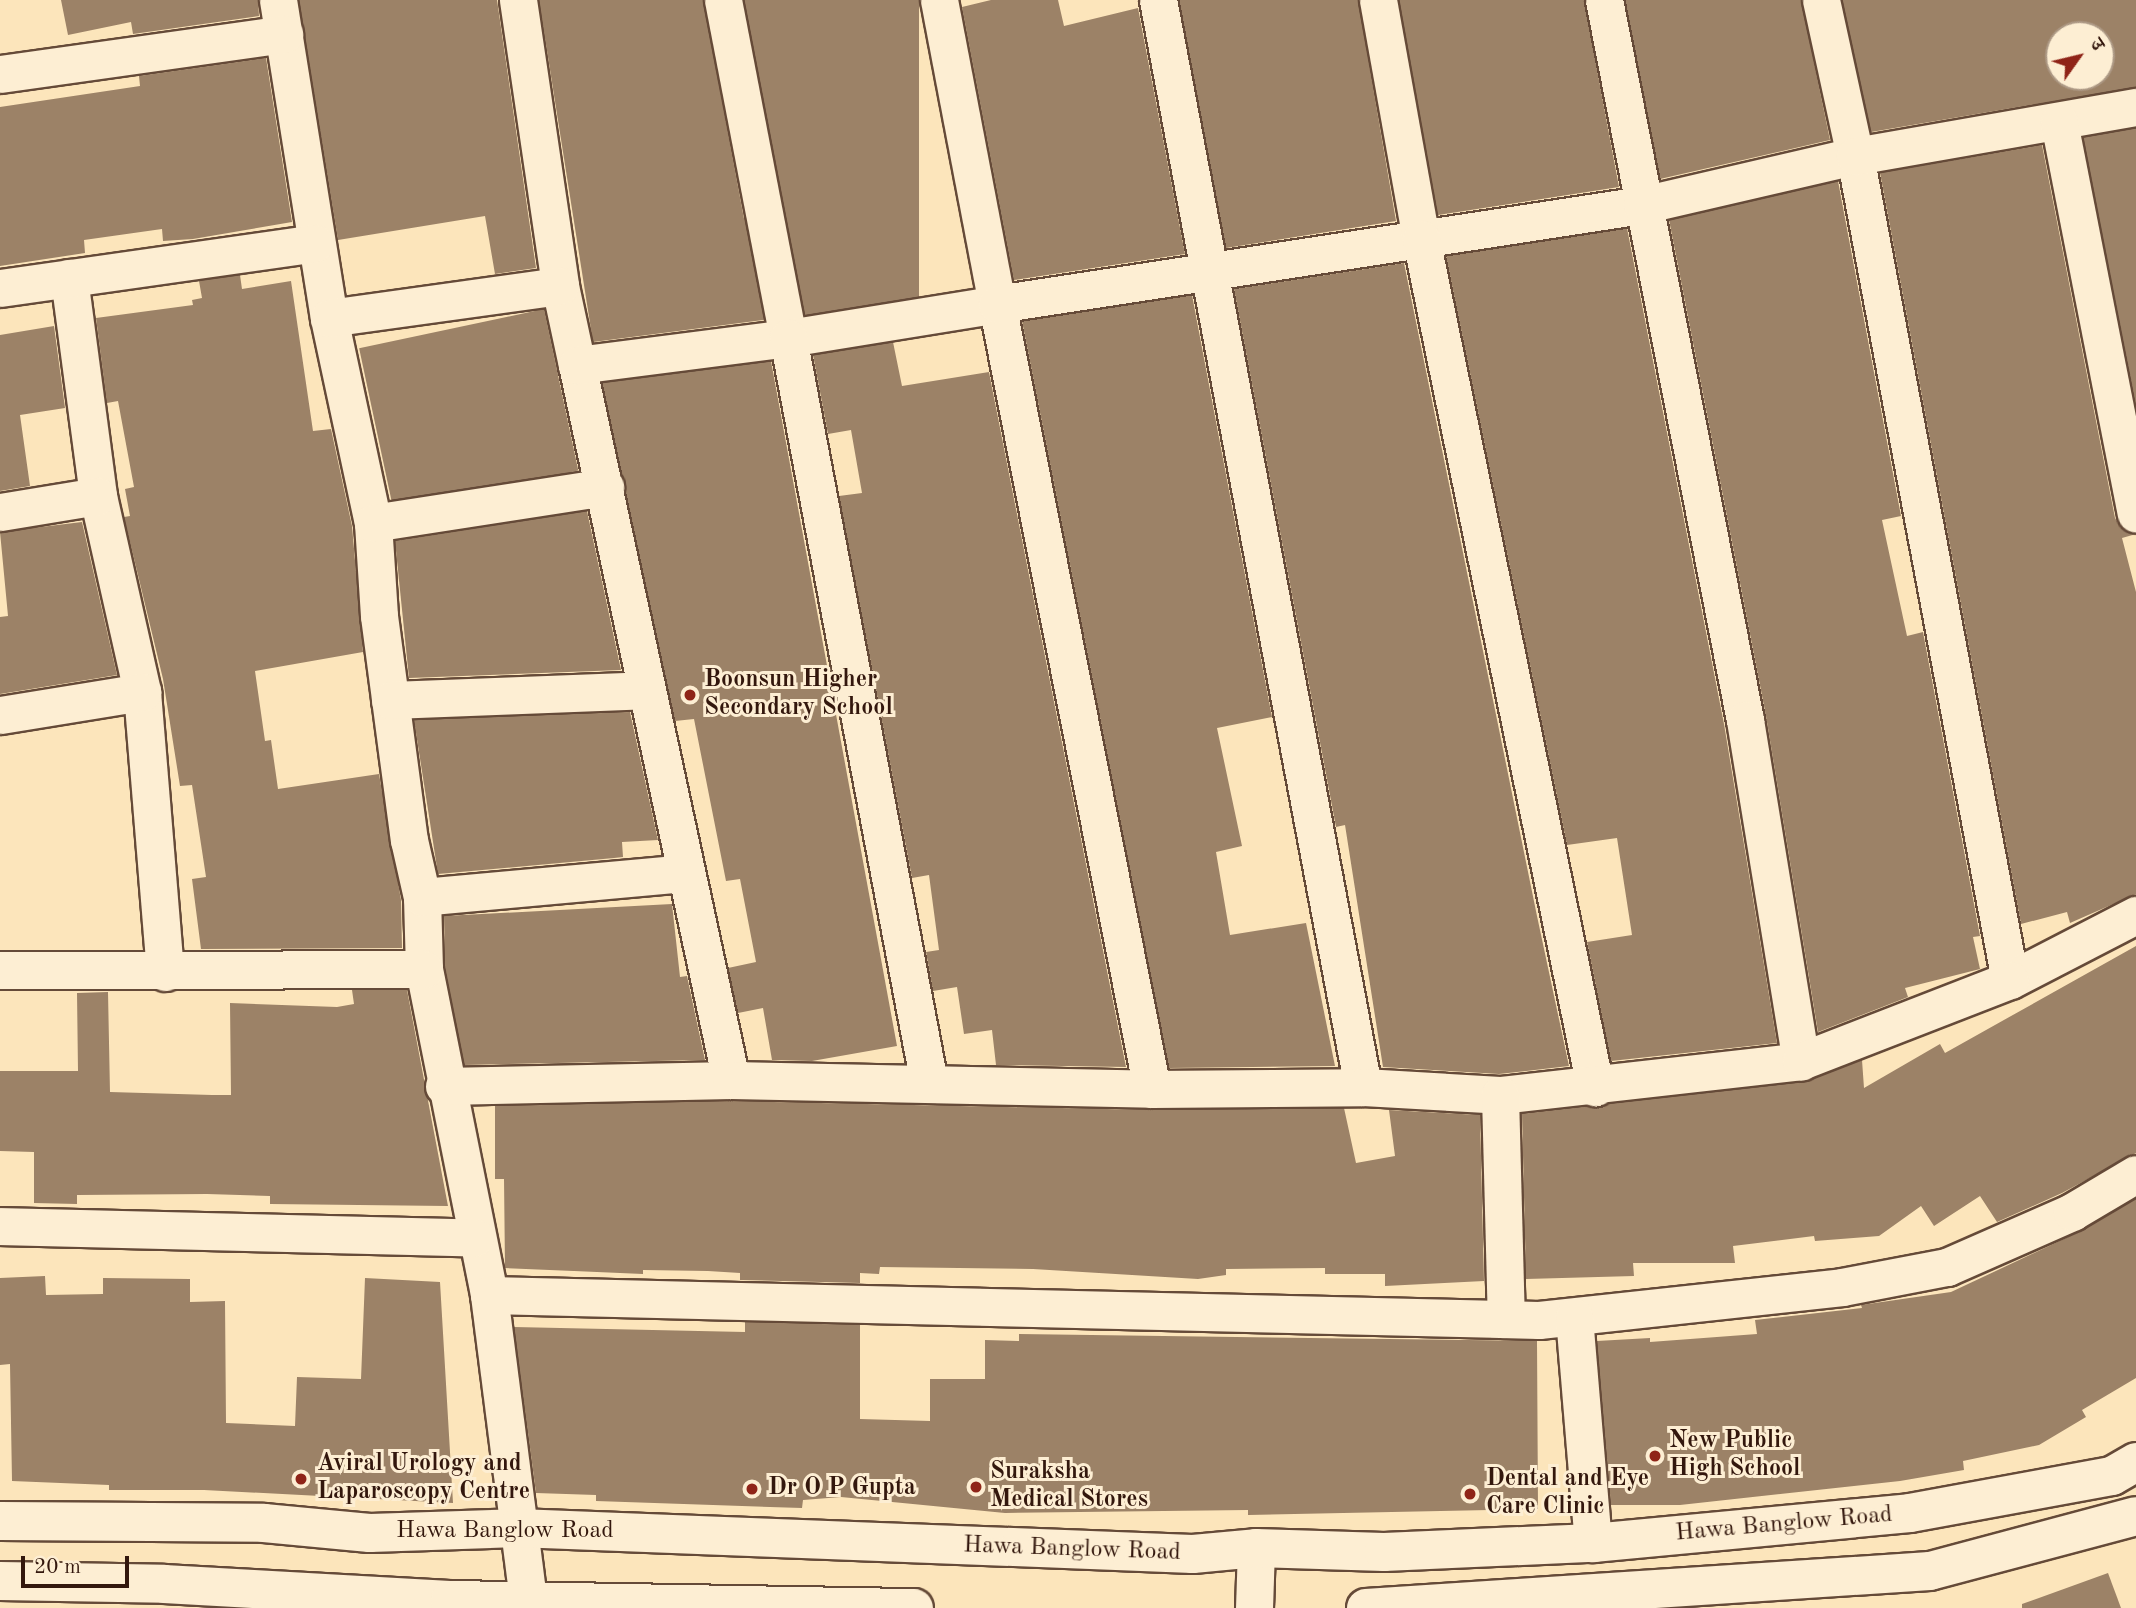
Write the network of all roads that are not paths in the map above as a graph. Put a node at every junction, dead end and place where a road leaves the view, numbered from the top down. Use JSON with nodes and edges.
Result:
{"nodes":[{"id":1,"x":518,"y":0,"type":"edge"},
{"id":2,"x":723,"y":0,"type":"edge"},
{"id":3,"x":939,"y":0,"type":"edge"},
{"id":4,"x":1158,"y":0,"type":"edge"},
{"id":5,"x":1378,"y":0,"type":"edge"},
{"id":6,"x":1604,"y":0,"type":"edge"},
{"id":7,"x":1821,"y":0,"type":"edge"},
{"id":8,"x":281,"y":17,"type":"edge"},
{"id":9,"x":0,"y":74,"type":"edge"},
{"id":10,"x":2136,"y":107,"type":"edge"},
{"id":11,"x":2059,"y":122,"type":"junction"},
{"id":12,"x":1855,"y":156,"type":"junction"},
{"id":13,"x":1642,"y":205,"type":"junction"},
{"id":14,"x":1421,"y":239,"type":"junction"},
{"id":15,"x":315,"y":243,"type":"junction"},
{"id":16,"x":1210,"y":273,"type":"junction"},
{"id":17,"x":69,"y":278,"type":"junction"},
{"id":18,"x":560,"y":286,"type":"junction"},
{"id":19,"x":0,"y":288,"type":"edge"},
{"id":20,"x":998,"y":304,"type":"junction"},
{"id":21,"x":329,"y":317,"type":"junction"},
{"id":22,"x":788,"y":338,"type":"junction"},
{"id":23,"x":577,"y":365,"type":"junction"},
{"id":24,"x":605,"y":488,"type":"junction"},
{"id":25,"x":98,"y":495,"type":"junction"},
{"id":26,"x":0,"y":512,"type":"edge"},
{"id":27,"x":2136,"y":514,"type":"edge"},
{"id":28,"x":373,"y":523,"type":"junction"},
{"id":29,"x":646,"y":690,"type":"junction"},
{"id":30,"x":142,"y":692,"type":"junction"},
{"id":31,"x":390,"y":700,"type":"junction"},
{"id":32,"x":0,"y":715,"type":"edge"},
{"id":33,"x":685,"y":873,"type":"junction"},
{"id":34,"x":422,"y":897,"type":"junction"},
{"id":35,"x":2136,"y":915,"type":"edge"},
{"id":36,"x":424,"y":969,"type":"junction"},
{"id":37,"x":0,"y":970,"type":"edge"},
{"id":38,"x":165,"y":972,"type":"junction"},
{"id":39,"x":2010,"y":980,"type":"junction"},
{"id":40,"x":1801,"y":1061,"type":"junction"},
{"id":41,"x":731,"y":1080,"type":"junction"},
{"id":42,"x":929,"y":1083,"type":"junction"},
{"id":43,"x":444,"y":1086,"type":"junction"},
{"id":44,"x":1363,"y":1087,"type":"junction"},
{"id":45,"x":1595,"y":1087,"type":"junction"},
{"id":46,"x":1152,"y":1088,"type":"junction"},
{"id":47,"x":1500,"y":1095,"type":"junction"},
{"id":48,"x":2136,"y":1174,"type":"edge"},
{"id":49,"x":0,"y":1226,"type":"edge"},
{"id":50,"x":475,"y":1238,"type":"junction"},
{"id":51,"x":489,"y":1295,"type":"junction"},
{"id":52,"x":1574,"y":1317,"type":"junction"},
{"id":53,"x":1506,"y":1319,"type":"junction"},
{"id":54,"x":2136,"y":1462,"type":"edge"},
{"id":55,"x":2136,"y":1516,"type":"edge"},
{"id":56,"x":0,"y":1521,"type":"edge"},
{"id":57,"x":517,"y":1528,"type":"junction"},
{"id":58,"x":1593,"y":1543,"type":"junction"},
{"id":59,"x":1256,"y":1548,"type":"junction"},
{"id":60,"x":0,"y":1581,"type":"edge"},
{"id":61,"x":528,"y":1599,"type":"junction"},
{"id":62,"x":449,"y":1604,"type":"edge"},
{"id":63,"x":1482,"y":1604,"type":"edge"},
{"id":64,"x":914,"y":1608,"type":"edge"},
{"id":65,"x":1254,"y":1608,"type":"edge"},
{"id":66,"x":1366,"y":1608,"type":"edge"}],
"edges":[{"from":1,"to":18,"type":"street"},
{"from":2,"to":22,"type":"street"},
{"from":3,"to":20,"type":"street"},
{"from":4,"to":16,"type":"street"},
{"from":5,"to":14,"type":"street"},
{"from":6,"to":13,"type":"street"},
{"from":7,"to":12,"type":"street"},
{"from":8,"to":9,"type":"street"},
{"from":8,"to":15,"type":"street"},
{"from":10,"to":11,"type":"street"},
{"from":11,"to":12,"type":"street"},
{"from":11,"to":27,"type":"street"},
{"from":12,"to":13,"type":"street"},
{"from":12,"to":39,"type":"street"},
{"from":13,"to":14,"type":"street"},
{"from":13,"to":40,"type":"street"},
{"from":14,"to":16,"type":"street"},
{"from":14,"to":45,"type":"street"},
{"from":15,"to":17,"type":"street"},
{"from":15,"to":21,"type":"street"},
{"from":16,"to":20,"type":"street"},
{"from":16,"to":44,"type":"street"},
{"from":17,"to":19,"type":"street"},
{"from":17,"to":25,"type":"street"},
{"from":18,"to":21,"type":"street"},
{"from":18,"to":23,"type":"street"},
{"from":20,"to":22,"type":"street"},
{"from":20,"to":46,"type":"street"},
{"from":21,"to":28,"type":"street"},
{"from":22,"to":23,"type":"street"},
{"from":22,"to":42,"type":"street"},
{"from":23,"to":24,"type":"street"},
{"from":24,"to":28,"type":"street"},
{"from":24,"to":29,"type":"street"},
{"from":25,"to":26,"type":"street"},
{"from":25,"to":30,"type":"street"},
{"from":28,"to":31,"type":"street"},
{"from":29,"to":31,"type":"street"},
{"from":29,"to":33,"type":"street"},
{"from":30,"to":32,"type":"street"},
{"from":30,"to":38,"type":"street"},
{"from":31,"to":34,"type":"street"},
{"from":33,"to":34,"type":"street"},
{"from":33,"to":41,"type":"street"},
{"from":34,"to":36,"type":"street"},
{"from":35,"to":39,"type":"street"},
{"from":36,"to":38,"type":"street"},
{"from":36,"to":43,"type":"street"},
{"from":37,"to":38,"type":"street"},
{"from":39,"to":40,"type":"street"},
{"from":40,"to":45,"type":"street"},
{"from":41,"to":42,"type":"street"},
{"from":41,"to":43,"type":"street"},
{"from":42,"to":46,"type":"street"},
{"from":43,"to":50,"type":"street"},
{"from":44,"to":46,"type":"street"},
{"from":44,"to":47,"type":"street"},
{"from":45,"to":47,"type":"street"},
{"from":47,"to":53,"type":"street"},
{"from":48,"to":52,"type":"street"},
{"from":49,"to":50,"type":"street"},
{"from":50,"to":51,"type":"street"},
{"from":51,"to":53,"type":"street"},
{"from":51,"to":57,"type":"street"},
{"from":52,"to":53,"type":"street"},
{"from":52,"to":58,"type":"street"},
{"from":54,"to":58,"type":"street","name":"Hawa Banglow Road"},
{"from":55,"to":63,"type":"street"},
{"from":56,"to":57,"type":"street","name":"Hawa Banglow Road"},
{"from":57,"to":59,"type":"street","name":"Hawa Banglow Road"},
{"from":57,"to":61,"type":"street"},
{"from":58,"to":59,"type":"street","name":"Hawa Banglow Road"},
{"from":59,"to":65,"type":"street"},
{"from":60,"to":62,"type":"street"},
{"from":61,"to":62,"type":"street"},
{"from":61,"to":64,"type":"street"},
{"from":63,"to":66,"type":"street"}]}
